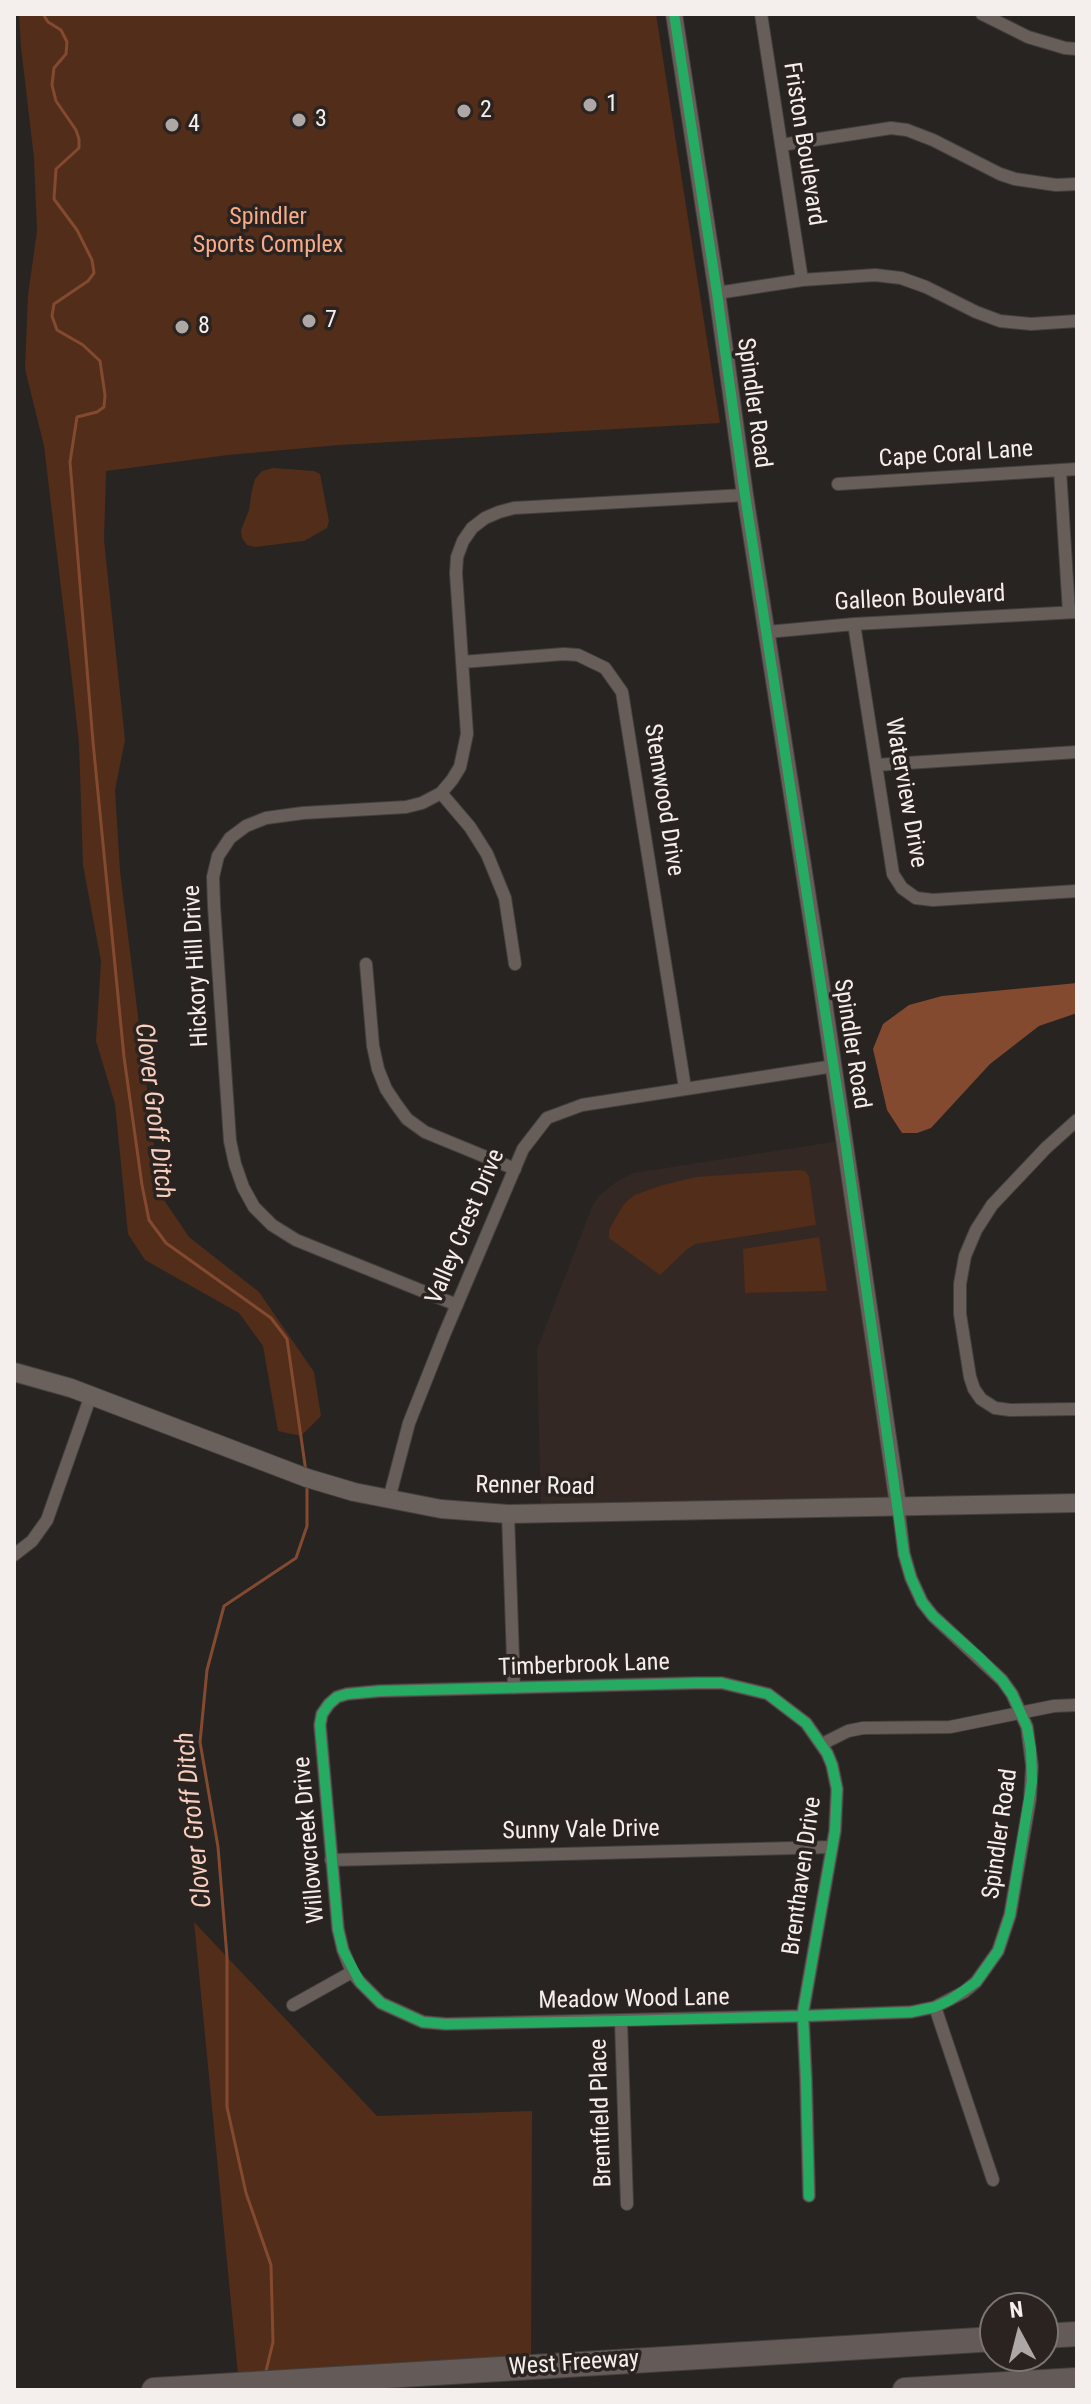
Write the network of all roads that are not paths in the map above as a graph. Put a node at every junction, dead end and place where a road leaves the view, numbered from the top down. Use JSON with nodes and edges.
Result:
{"nodes":[{"id":1,"x":674,"y":14,"type":"edge"},
{"id":2,"x":761,"y":14,"type":"edge"},
{"id":3,"x":982,"y":14,"type":"edge"},
{"id":4,"x":1077,"y":49,"type":"edge"},
{"id":5,"x":781,"y":145,"type":"junction"},
{"id":6,"x":1077,"y":184,"type":"edge"},
{"id":7,"x":802,"y":280,"type":"junction"},
{"id":8,"x":717,"y":293,"type":"junction"},
{"id":9,"x":1077,"y":321,"type":"edge"},
{"id":10,"x":1077,"y":469,"type":"edge"},
{"id":11,"x":1060,"y":470,"type":"junction"},
{"id":12,"x":838,"y":484,"type":"dead end"},
{"id":13,"x":745,"y":495,"type":"junction"},
{"id":14,"x":1073,"y":612,"type":"edge"},
{"id":15,"x":854,"y":624,"type":"junction"},
{"id":16,"x":767,"y":632,"type":"junction"},
{"id":17,"x":462,"y":662,"type":"junction"},
{"id":18,"x":1077,"y":752,"type":"edge"},
{"id":19,"x":876,"y":765,"type":"junction"},
{"id":20,"x":441,"y":793,"type":"junction"},
{"id":21,"x":1077,"y":891,"type":"edge"},
{"id":22,"x":366,"y":964,"type":"dead end"},
{"id":23,"x":515,"y":964,"type":"dead end"},
{"id":24,"x":834,"y":1066,"type":"junction"},
{"id":25,"x":685,"y":1088,"type":"junction"},
{"id":26,"x":1077,"y":1120,"type":"edge"},
{"id":27,"x":515,"y":1169,"type":"junction"},
{"id":28,"x":457,"y":1305,"type":"junction"},
{"id":29,"x":14,"y":1372,"type":"edge"},
{"id":30,"x":91,"y":1395,"type":"junction"},
{"id":31,"x":1077,"y":1409,"type":"edge"},
{"id":32,"x":389,"y":1499,"type":"junction"},
{"id":33,"x":1077,"y":1503,"type":"edge"},
{"id":34,"x":898,"y":1505,"type":"junction"},
{"id":35,"x":508,"y":1514,"type":"junction"},
{"id":36,"x":14,"y":1555,"type":"edge"},
{"id":37,"x":514,"y":1688,"type":"junction"},
{"id":38,"x":329,"y":1704,"type":"joint"},
{"id":39,"x":1077,"y":1705,"type":"edge"},
{"id":40,"x":1021,"y":1714,"type":"junction"},
{"id":41,"x":822,"y":1744,"type":"junction"},
{"id":42,"x":832,"y":1847,"type":"junction"},
{"id":43,"x":331,"y":1860,"type":"junction"},
{"id":44,"x":352,"y":1972,"type":"junction"},
{"id":45,"x":293,"y":2005,"type":"dead end"},
{"id":46,"x":935,"y":2007,"type":"junction"},
{"id":47,"x":803,"y":2016,"type":"junction"},
{"id":48,"x":621,"y":2021,"type":"junction"},
{"id":49,"x":993,"y":2180,"type":"dead end"},
{"id":50,"x":809,"y":2196,"type":"dead end"},
{"id":51,"x":627,"y":2204,"type":"dead end"},
{"id":52,"x":979,"y":2340,"type":"edge"},
{"id":53,"x":1077,"y":2380,"type":"edge"},
{"id":54,"x":154,"y":2390,"type":"edge"},
{"id":55,"x":905,"y":2390,"type":"edge"}],
"edges":[{"from":1,"to":8,"type":"street","name":"Spindler Road"},
{"from":2,"to":5,"type":"street","name":"Friston Boulevard"},
{"from":3,"to":4,"type":"street"},
{"from":5,"to":6,"type":"street"},
{"from":5,"to":7,"type":"street","name":"Friston Boulevard"},
{"from":7,"to":8,"type":"street"},
{"from":7,"to":9,"type":"street"},
{"from":8,"to":13,"type":"street","name":"Spindler Road"},
{"from":10,"to":11,"type":"street","name":"Cape Coral Lane"},
{"from":11,"to":12,"type":"street","name":"Cape Coral Lane"},
{"from":11,"to":14,"type":"street"},
{"from":13,"to":16,"type":"street","name":"Spindler Road"},
{"from":13,"to":17,"type":"street"},
{"from":14,"to":15,"type":"street","name":"Galleon Boulevard"},
{"from":15,"to":16,"type":"street","name":"Galleon Boulevard"},
{"from":15,"to":19,"type":"street","name":"Waterview Drive"},
{"from":16,"to":24,"type":"street","name":"Spindler Road"},
{"from":17,"to":20,"type":"street"},
{"from":17,"to":25,"type":"street","name":"Stemwood Drive"},
{"from":18,"to":19,"type":"street"},
{"from":19,"to":21,"type":"street","name":"Waterview Drive"},
{"from":20,"to":23,"type":"street"},
{"from":20,"to":28,"type":"street","name":"Hickory Hill Drive"},
{"from":22,"to":27,"type":"street"},
{"from":24,"to":25,"type":"street","name":"Valley Crest Drive"},
{"from":24,"to":34,"type":"street","name":"Spindler Road"},
{"from":25,"to":27,"type":"street","name":"Valley Crest Drive"},
{"from":26,"to":31,"type":"street"},
{"from":27,"to":28,"type":"street","name":"Valley Crest Drive"},
{"from":28,"to":32,"type":"street","name":"Valley Crest Drive"},
{"from":29,"to":30,"type":"main road","name":"Renner Road"},
{"from":30,"to":32,"type":"main road","name":"Renner Road"},
{"from":30,"to":36,"type":"street"},
{"from":32,"to":35,"type":"main road","name":"Renner Road"},
{"from":33,"to":34,"type":"main road","name":"Renner Road"},
{"from":34,"to":35,"type":"main road","name":"Renner Road"},
{"from":34,"to":40,"type":"street","name":"Spindler Road"},
{"from":35,"to":37,"type":"street"},
{"from":37,"to":38,"type":"street","name":"Timberbrook Lane"},
{"from":37,"to":41,"type":"street","name":"Timberbrook Lane"},
{"from":38,"to":43,"type":"street","name":"Willowcreek Drive"},
{"from":39,"to":40,"type":"street"},
{"from":40,"to":41,"type":"street"},
{"from":40,"to":46,"type":"street","name":"Spindler Road"},
{"from":41,"to":42,"type":"street","name":"Brenthaven Drive"},
{"from":42,"to":43,"type":"street","name":"Sunny Vale Drive"},
{"from":42,"to":47,"type":"street","name":"Brenthaven Drive"},
{"from":43,"to":44,"type":"street","name":"Willowcreek Drive"},
{"from":44,"to":45,"type":"street"},
{"from":44,"to":48,"type":"street","name":"Meadow Wood Lane"},
{"from":46,"to":47,"type":"street","name":"Meadow Wood Lane"},
{"from":46,"to":49,"type":"street"},
{"from":47,"to":48,"type":"street","name":"Meadow Wood Lane"},
{"from":47,"to":50,"type":"street","name":"Brenthaven Drive"},
{"from":48,"to":51,"type":"street","name":"Brentfield Place"},
{"from":52,"to":54,"type":"highway","name":"West Freeway"},
{"from":53,"to":55,"type":"highway"}]}
